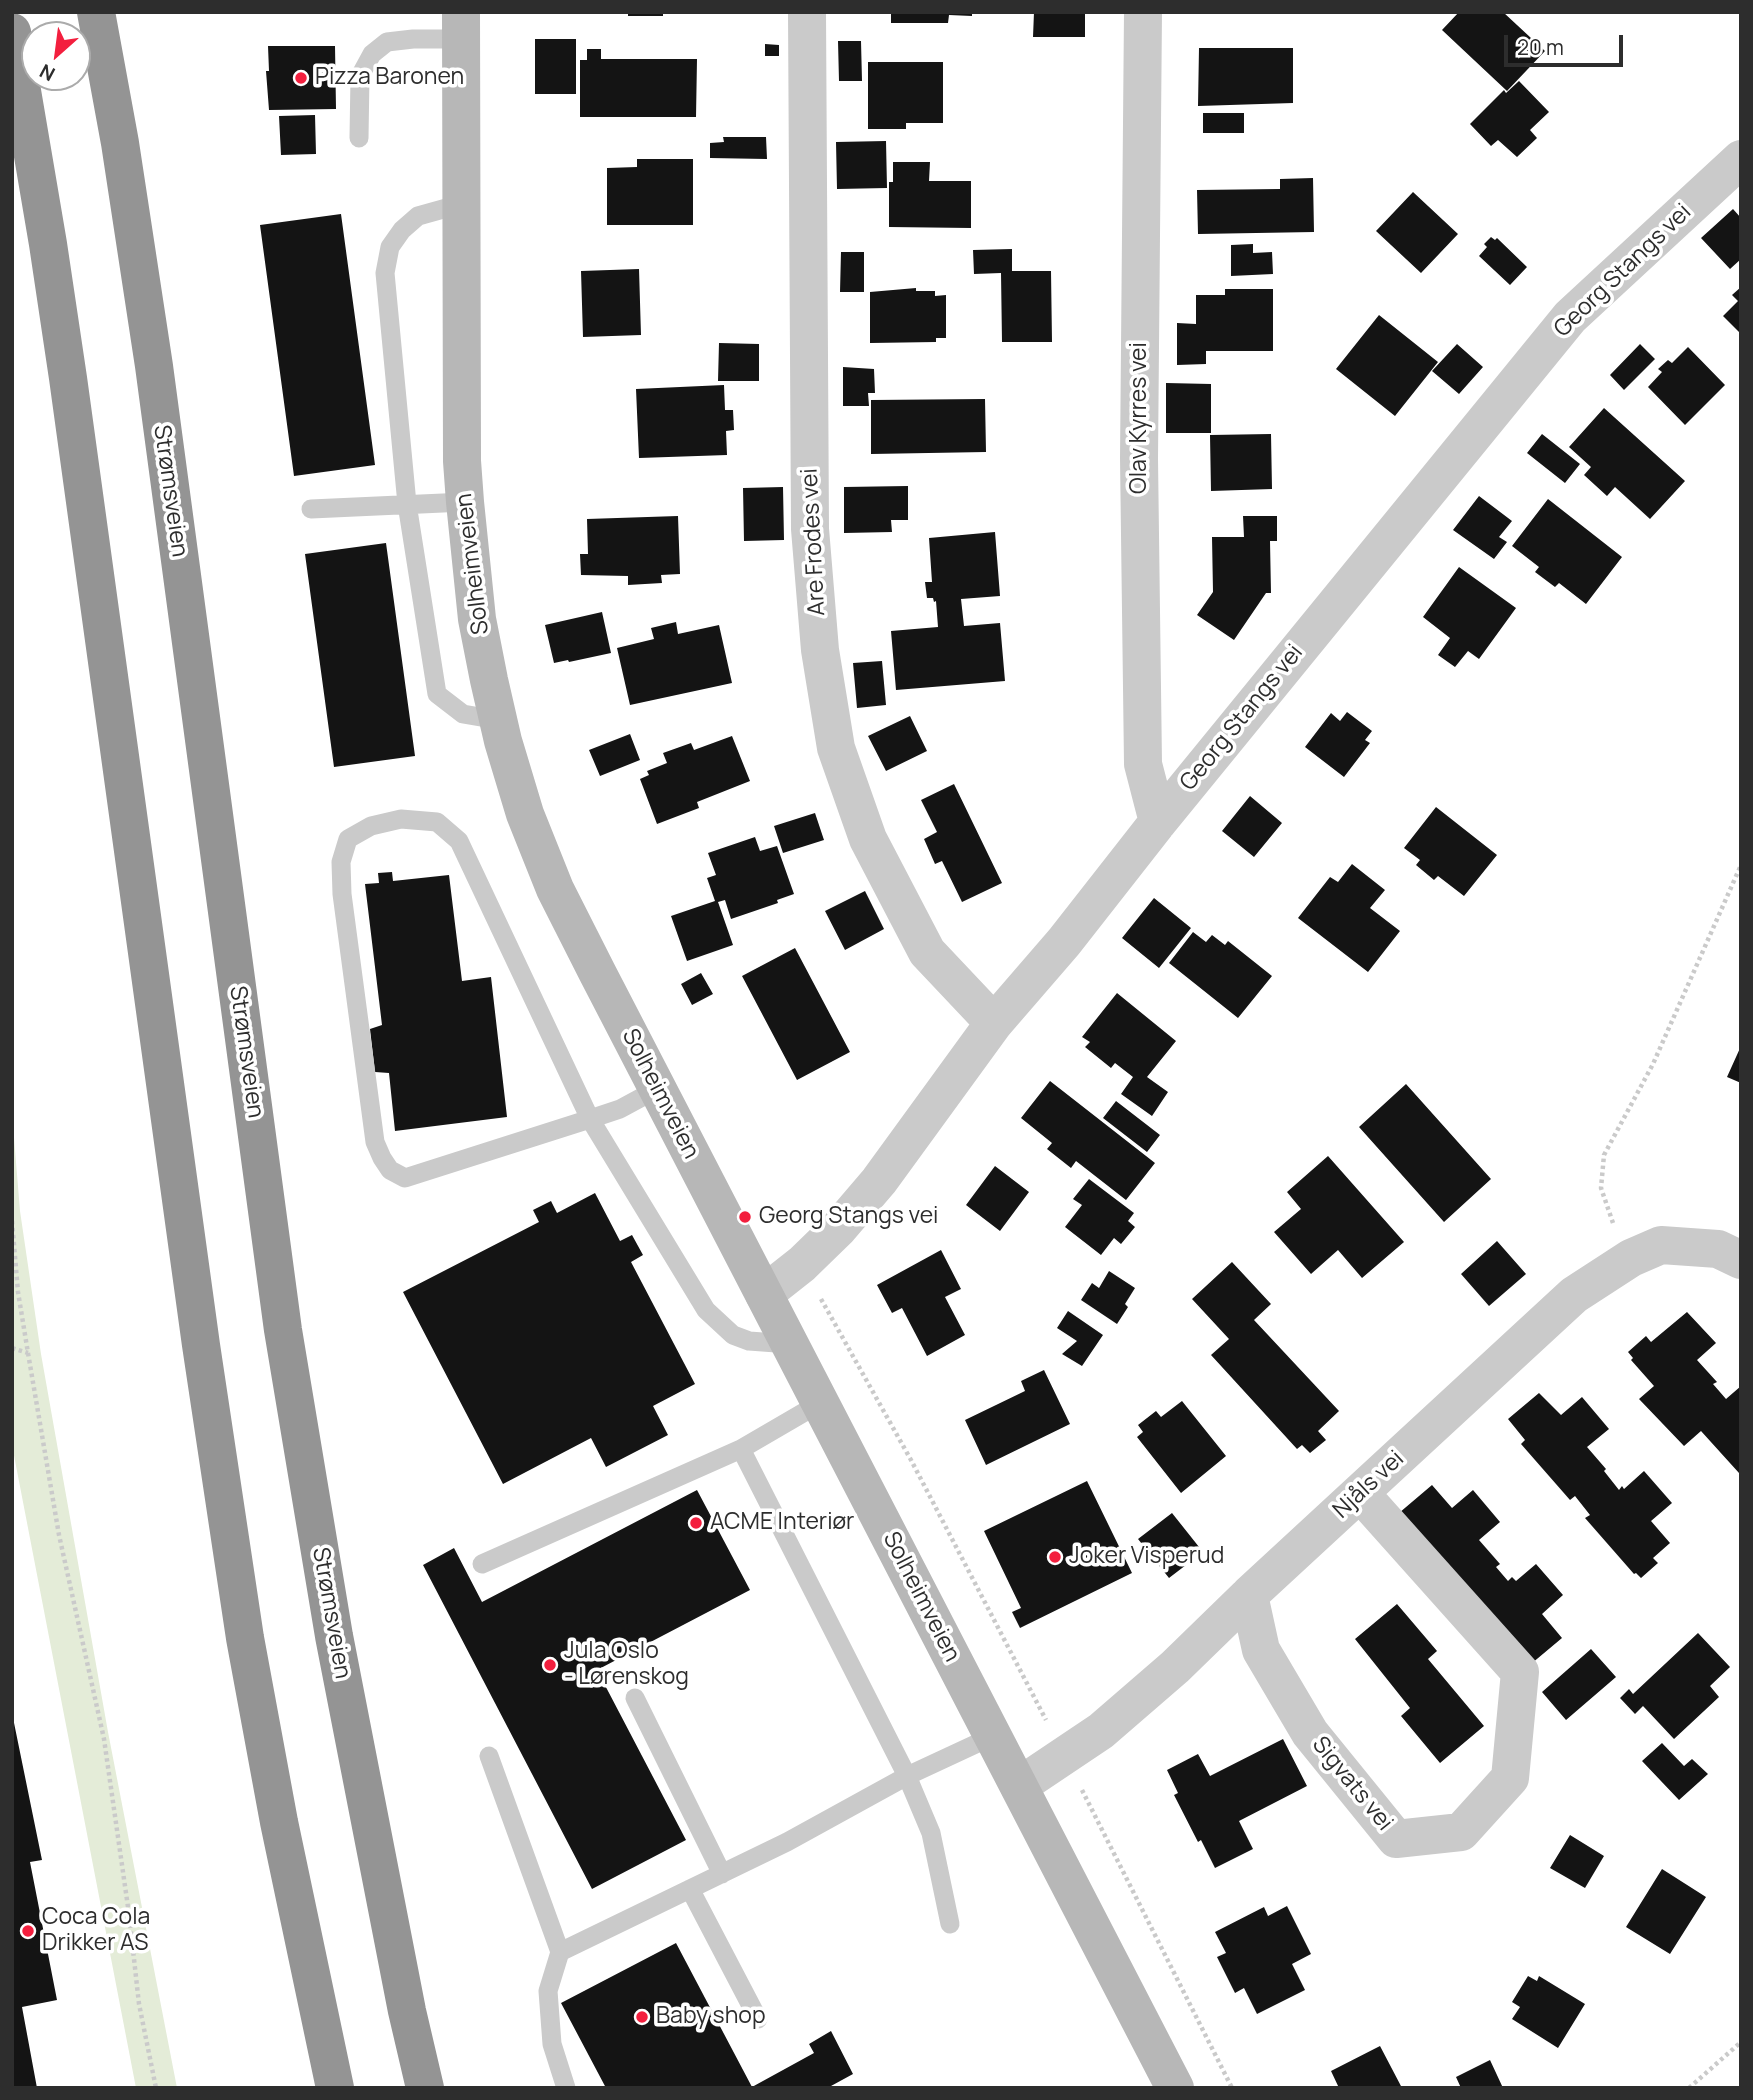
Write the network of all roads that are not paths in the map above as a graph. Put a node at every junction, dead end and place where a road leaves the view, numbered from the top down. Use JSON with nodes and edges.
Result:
{"nodes":[{"id":1,"x":96,"y":12,"type":"edge"},
{"id":2,"x":807,"y":12,"type":"edge"},
{"id":3,"x":1143,"y":12,"type":"edge"},
{"id":4,"x":461,"y":26,"type":"edge"},
{"id":5,"x":12,"y":32,"type":"edge"},
{"id":6,"x":359,"y":138,"type":"dead end"},
{"id":7,"x":1741,"y":159,"type":"edge"},
{"id":8,"x":12,"y":160,"type":"edge"},
{"id":9,"x":461,"y":204,"type":"junction"},
{"id":10,"x":48,"y":244,"type":"junction"},
{"id":11,"x":465,"y":502,"type":"junction"},
{"id":12,"x":407,"y":504,"type":"junction"},
{"id":13,"x":311,"y":509,"type":"dead end"},
{"id":14,"x":498,"y":720,"type":"junction"},
{"id":15,"x":1157,"y":822,"type":"junction"},
{"id":16,"x":994,"y":1023,"type":"junction"},
{"id":17,"x":657,"y":1089,"type":"junction"},
{"id":18,"x":590,"y":1119,"type":"junction"},
{"id":19,"x":1741,"y":1261,"type":"edge"},
{"id":20,"x":764,"y":1294,"type":"junction"},
{"id":21,"x":790,"y":1344,"type":"junction"},
{"id":22,"x":820,"y":1404,"type":"junction"},
{"id":23,"x":741,"y":1449,"type":"junction"},
{"id":24,"x":1360,"y":1493,"type":"junction"},
{"id":25,"x":482,"y":1564,"type":"dead end"},
{"id":26,"x":1249,"y":1595,"type":"junction"},
{"id":27,"x":635,"y":1698,"type":"dead end"},
{"id":28,"x":993,"y":1736,"type":"junction"},
{"id":29,"x":489,"y":1756,"type":"dead end"},
{"id":30,"x":907,"y":1776,"type":"junction"},
{"id":31,"x":1019,"y":1786,"type":"junction"},
{"id":32,"x":722,"y":1874,"type":"junction"},
{"id":33,"x":690,"y":1889,"type":"junction"},
{"id":34,"x":950,"y":1924,"type":"dead end"},
{"id":35,"x":560,"y":1952,"type":"junction"},
{"id":36,"x":758,"y":2019,"type":"dead end"},
{"id":37,"x":335,"y":2088,"type":"edge"},
{"id":38,"x":425,"y":2088,"type":"edge"},
{"id":39,"x":566,"y":2088,"type":"edge"},
{"id":40,"x":1175,"y":2088,"type":"edge"}],
"edges":[{"from":1,"to":38,"type":"highway","name":"Strømsveien"},
{"from":2,"to":16,"type":"street","name":"Are Frodes vei"},
{"from":3,"to":15,"type":"street","name":"Olav Kyrres vei"},
{"from":4,"to":6,"type":"lane"},
{"from":4,"to":9,"type":"main road","name":"Solheimveien"},
{"from":5,"to":10,"type":"highway"},
{"from":7,"to":15,"type":"street","name":"Georg Stangs vei"},
{"from":8,"to":10,"type":"highway"},
{"from":9,"to":11,"type":"main road","name":"Solheimveien"},
{"from":9,"to":12,"type":"lane"},
{"from":10,"to":37,"type":"highway"},
{"from":11,"to":12,"type":"lane"},
{"from":11,"to":14,"type":"main road","name":"Solheimveien"},
{"from":12,"to":13,"type":"lane"},
{"from":12,"to":14,"type":"lane"},
{"from":14,"to":17,"type":"main road","name":"Solheimveien"},
{"from":15,"to":16,"type":"street","name":"Georg Stangs vei"},
{"from":16,"to":20,"type":"street","name":"Georg Stangs vei"},
{"from":17,"to":18,"type":"lane"},
{"from":17,"to":20,"type":"main road","name":"Solheimveien"},
{"from":18,"to":18,"type":"lane"},
{"from":18,"to":21,"type":"lane"},
{"from":19,"to":24,"type":"street","name":"Njåls vei"},
{"from":20,"to":21,"type":"main road","name":"Solheimveien"},
{"from":21,"to":22,"type":"main road","name":"Solheimveien"},
{"from":22,"to":23,"type":"lane"},
{"from":22,"to":28,"type":"main road","name":"Solheimveien"},
{"from":23,"to":25,"type":"lane"},
{"from":23,"to":30,"type":"lane"},
{"from":24,"to":26,"type":"street","name":"Njåls vei"},
{"from":24,"to":26,"type":"street","name":"Sigvats vei"},
{"from":26,"to":31,"type":"street","name":"Njåls vei"},
{"from":27,"to":32,"type":"lane"},
{"from":28,"to":30,"type":"lane"},
{"from":28,"to":31,"type":"main road","name":"Solheimveien"},
{"from":29,"to":35,"type":"lane"},
{"from":30,"to":32,"type":"lane"},
{"from":30,"to":34,"type":"lane"},
{"from":31,"to":40,"type":"main road","name":"Solheimveien"},
{"from":32,"to":33,"type":"lane"},
{"from":33,"to":35,"type":"lane"},
{"from":33,"to":36,"type":"lane"},
{"from":35,"to":39,"type":"lane"}]}
